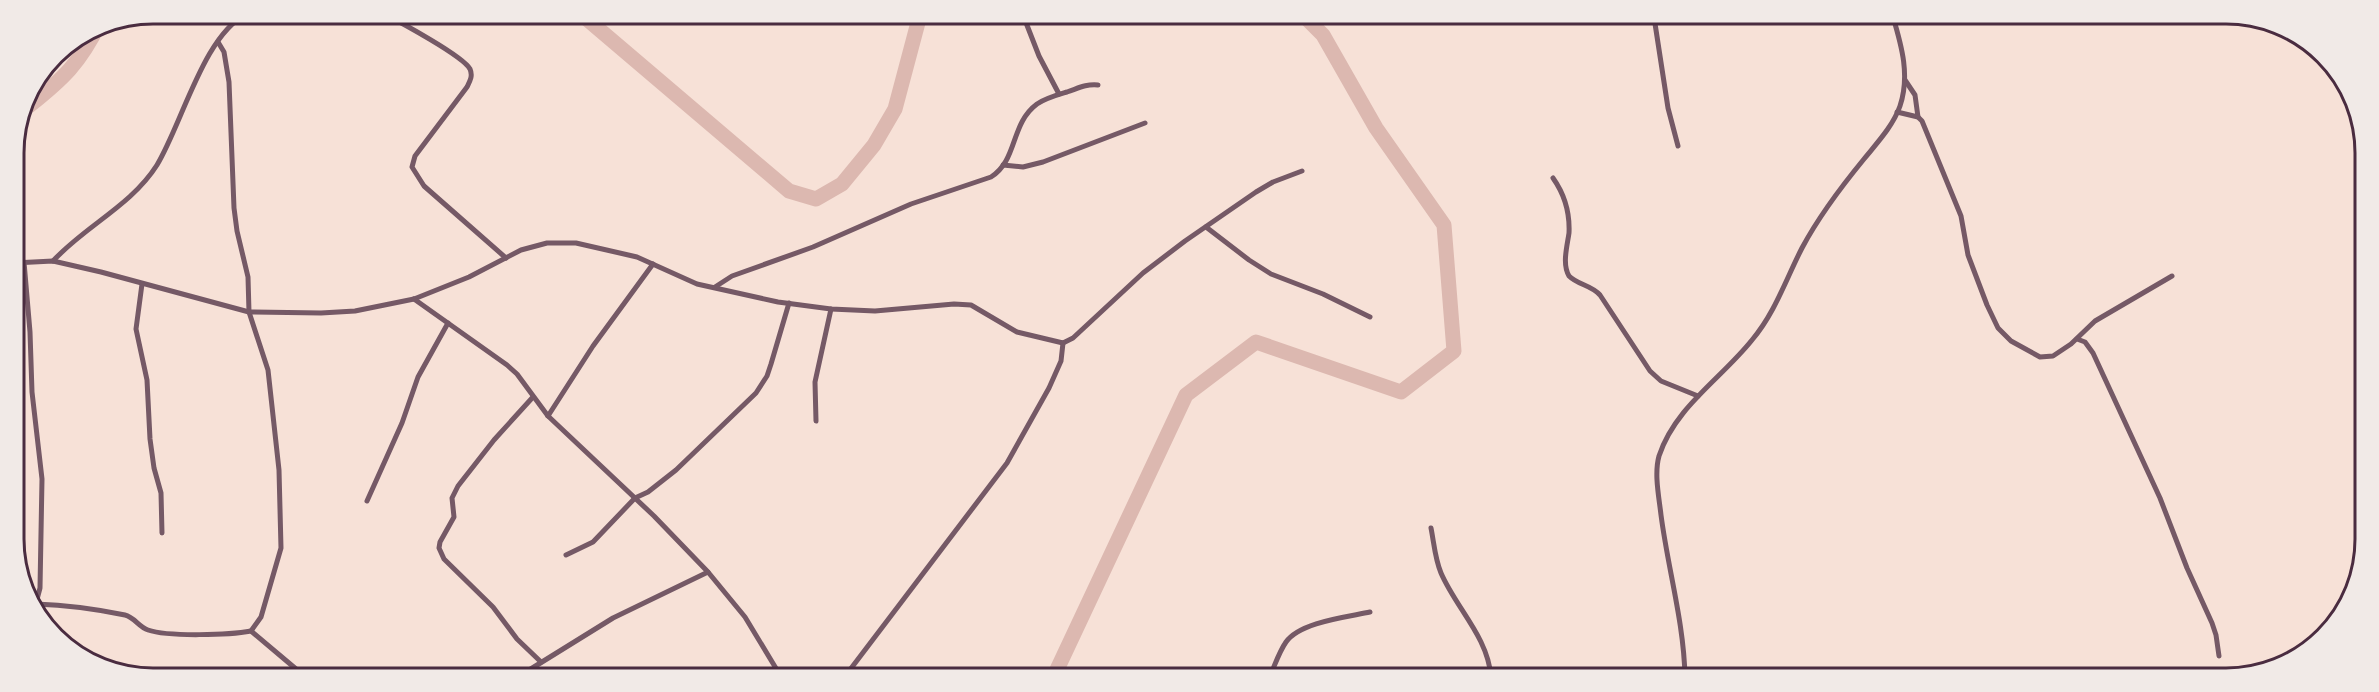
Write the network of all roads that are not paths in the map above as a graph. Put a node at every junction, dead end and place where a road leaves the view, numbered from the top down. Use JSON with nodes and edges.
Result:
{"nodes":[{"id":1,"x":231,"y":24,"type":"edge"},
{"id":2,"x":401,"y":24,"type":"edge"},
{"id":3,"x":1027,"y":24,"type":"edge"},
{"id":4,"x":1655,"y":24,"type":"edge"},
{"id":5,"x":1895,"y":24,"type":"edge"},
{"id":6,"x":218,"y":42,"type":"junction"},
{"id":7,"x":1905,"y":80,"type":"junction"},
{"id":8,"x":1098,"y":85,"type":"dead end"},
{"id":9,"x":1059,"y":94,"type":"junction"},
{"id":10,"x":1898,"y":112,"type":"junction"},
{"id":11,"x":1918,"y":117,"type":"junction"},
{"id":12,"x":1145,"y":123,"type":"dead end"},
{"id":13,"x":1678,"y":146,"type":"dead end"},
{"id":14,"x":1003,"y":165,"type":"junction"},
{"id":15,"x":1302,"y":171,"type":"dead end"},
{"id":16,"x":1553,"y":178,"type":"dead end"},
{"id":17,"x":1206,"y":227,"type":"junction"},
{"id":18,"x":506,"y":258,"type":"junction"},
{"id":19,"x":53,"y":261,"type":"junction"},
{"id":20,"x":24,"y":262,"type":"joint"},
{"id":21,"x":653,"y":264,"type":"junction"},
{"id":22,"x":2172,"y":276,"type":"dead end"},
{"id":23,"x":142,"y":284,"type":"junction"},
{"id":24,"x":715,"y":287,"type":"junction"},
{"id":25,"x":414,"y":299,"type":"junction"},
{"id":26,"x":789,"y":303,"type":"junction"},
{"id":27,"x":831,"y":309,"type":"junction"},
{"id":28,"x":249,"y":312,"type":"junction"},
{"id":29,"x":1370,"y":317,"type":"dead end"},
{"id":30,"x":448,"y":323,"type":"junction"},
{"id":31,"x":2077,"y":339,"type":"junction"},
{"id":32,"x":1063,"y":343,"type":"junction"},
{"id":33,"x":1698,"y":396,"type":"junction"},
{"id":34,"x":533,"y":397,"type":"junction"},
{"id":35,"x":548,"y":416,"type":"junction"},
{"id":36,"x":816,"y":421,"type":"dead end"},
{"id":37,"x":635,"y":498,"type":"junction"},
{"id":38,"x":367,"y":501,"type":"dead end"},
{"id":39,"x":1431,"y":528,"type":"dead end"},
{"id":40,"x":162,"y":533,"type":"dead end"},
{"id":41,"x":566,"y":555,"type":"dead end"},
{"id":42,"x":708,"y":572,"type":"junction"},
{"id":43,"x":38,"y":597,"type":"edge"},
{"id":44,"x":42,"y":604,"type":"edge"},
{"id":45,"x":1370,"y":612,"type":"dead end"},
{"id":46,"x":251,"y":631,"type":"junction"},
{"id":47,"x":2219,"y":656,"type":"dead end"},
{"id":48,"x":541,"y":662,"type":"junction"},
{"id":49,"x":295,"y":668,"type":"edge"},
{"id":50,"x":532,"y":668,"type":"edge"},
{"id":51,"x":776,"y":668,"type":"edge"},
{"id":52,"x":851,"y":668,"type":"edge"},
{"id":53,"x":1274,"y":668,"type":"edge"},
{"id":54,"x":1489,"y":668,"type":"edge"},
{"id":55,"x":1684,"y":668,"type":"edge"}],
"edges":[{"from":1,"to":6,"type":"street"},
{"from":2,"to":18,"type":"street"},
{"from":3,"to":9,"type":"street"},
{"from":4,"to":13,"type":"street"},
{"from":5,"to":7,"type":"street"},
{"from":6,"to":19,"type":"street"},
{"from":6,"to":28,"type":"street"},
{"from":7,"to":10,"type":"street"},
{"from":7,"to":11,"type":"street"},
{"from":8,"to":9,"type":"street"},
{"from":9,"to":14,"type":"street"},
{"from":10,"to":11,"type":"street"},
{"from":10,"to":33,"type":"street"},
{"from":11,"to":31,"type":"street"},
{"from":12,"to":14,"type":"street"},
{"from":14,"to":24,"type":"street"},
{"from":15,"to":17,"type":"street"},
{"from":16,"to":33,"type":"street"},
{"from":17,"to":29,"type":"street"},
{"from":17,"to":32,"type":"street"},
{"from":18,"to":21,"type":"street"},
{"from":18,"to":25,"type":"street"},
{"from":19,"to":20,"type":"street"},
{"from":19,"to":23,"type":"street"},
{"from":20,"to":43,"type":"street"},
{"from":21,"to":24,"type":"street"},
{"from":21,"to":35,"type":"street"},
{"from":22,"to":31,"type":"street"},
{"from":23,"to":28,"type":"street"},
{"from":23,"to":40,"type":"street"},
{"from":24,"to":26,"type":"street"},
{"from":25,"to":28,"type":"street"},
{"from":25,"to":30,"type":"street"},
{"from":26,"to":27,"type":"street"},
{"from":26,"to":37,"type":"street"},
{"from":27,"to":32,"type":"street"},
{"from":27,"to":36,"type":"street"},
{"from":28,"to":46,"type":"street"},
{"from":30,"to":34,"type":"street"},
{"from":30,"to":38,"type":"street"},
{"from":31,"to":47,"type":"street"},
{"from":32,"to":52,"type":"street"},
{"from":33,"to":55,"type":"street"},
{"from":34,"to":35,"type":"street"},
{"from":34,"to":48,"type":"street"},
{"from":35,"to":37,"type":"street"},
{"from":37,"to":41,"type":"street"},
{"from":37,"to":42,"type":"street"},
{"from":39,"to":54,"type":"street"},
{"from":42,"to":48,"type":"street"},
{"from":42,"to":51,"type":"street"},
{"from":44,"to":46,"type":"street"},
{"from":45,"to":53,"type":"street"},
{"from":46,"to":49,"type":"street"},
{"from":48,"to":50,"type":"street"}]}
